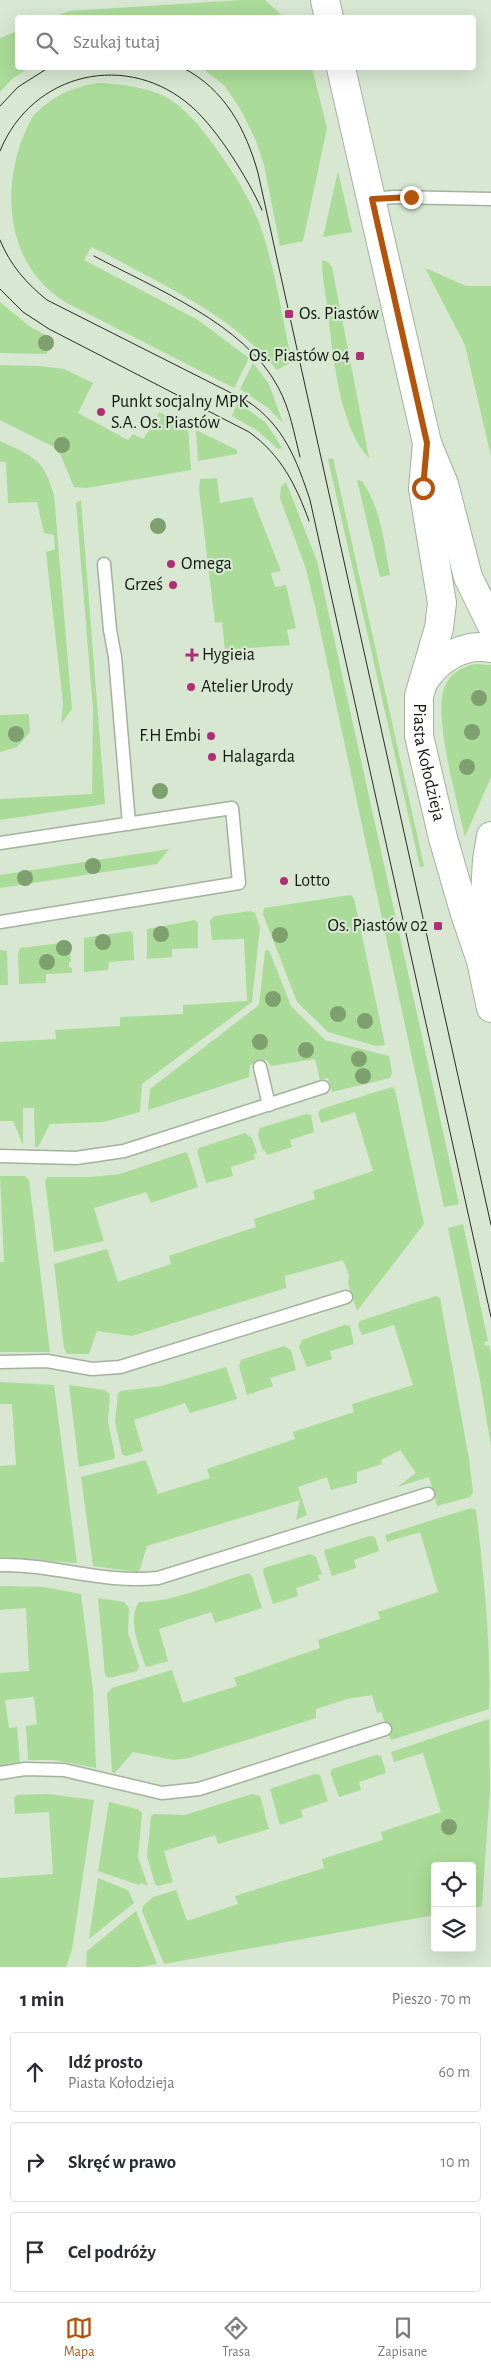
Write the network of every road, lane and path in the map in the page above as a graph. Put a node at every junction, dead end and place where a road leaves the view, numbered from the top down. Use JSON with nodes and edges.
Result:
{"nodes":[{"id":1,"x":325,"y":0,"type":"edge"},
{"id":2,"x":328,"y":15,"type":"edge"},
{"id":3,"x":341,"y":70,"type":"edge"},
{"id":4,"x":372,"y":199,"type":"junction"},
{"id":5,"x":491,"y":199,"type":"edge"},
{"id":6,"x":427,"y":443,"type":"junction"},
{"id":7,"x":104,"y":564,"type":"dead end"},
{"id":8,"x":491,"y":624,"type":"edge"},
{"id":9,"x":491,"y":648,"type":"edge"},
{"id":10,"x":421,"y":686,"type":"junction"},
{"id":11,"x":129,"y":824,"type":"junction"},
{"id":12,"x":491,"y":835,"type":"edge"},
{"id":13,"x":443,"y":838,"type":"junction"},
{"id":14,"x":0,"y":843,"type":"edge"},
{"id":15,"x":0,"y":922,"type":"edge"},
{"id":16,"x":481,"y":961,"type":"junction"},
{"id":17,"x":491,"y":1008,"type":"edge"},
{"id":18,"x":260,"y":1068,"type":"dead end"},
{"id":19,"x":323,"y":1087,"type":"dead end"},
{"id":20,"x":269,"y":1105,"type":"junction"},
{"id":21,"x":0,"y":1156,"type":"edge"},
{"id":22,"x":346,"y":1297,"type":"dead end"},
{"id":23,"x":0,"y":1362,"type":"edge"},
{"id":24,"x":428,"y":1494,"type":"dead end"},
{"id":25,"x":0,"y":1565,"type":"edge"},
{"id":26,"x":385,"y":1730,"type":"dead end"},
{"id":27,"x":0,"y":1773,"type":"edge"}],
"edges":[{"from":1,"to":2,"type":"street"},
{"from":3,"to":4,"type":"street","name":"Piasta Kołodzieja"},
{"from":4,"to":5,"type":"lane"},
{"from":4,"to":6,"type":"street","name":"Piasta Kołodzieja"},
{"from":6,"to":8,"type":"street","name":"Piasta Kołodzieja"},
{"from":6,"to":10,"type":"street","name":"Piasta Kołodzieja"},
{"from":7,"to":11,"type":"lane"},
{"from":9,"to":10,"type":"street","name":"Piasta Kołodzieja"},
{"from":10,"to":13,"type":"street","name":"Piasta Kołodzieja"},
{"from":11,"to":14,"type":"lane"},
{"from":11,"to":15,"type":"lane"},
{"from":12,"to":13,"type":"street","name":"Piasta Kołodzieja"},
{"from":12,"to":16,"type":"street","name":"Piasta Kołodzieja"},
{"from":13,"to":16,"type":"street","name":"Piasta Kołodzieja"},
{"from":16,"to":17,"type":"street","name":"Piasta Kołodzieja"},
{"from":18,"to":20,"type":"lane"},
{"from":19,"to":20,"type":"lane"},
{"from":20,"to":21,"type":"lane"},
{"from":22,"to":23,"type":"lane"},
{"from":24,"to":25,"type":"lane"},
{"from":26,"to":27,"type":"lane"}]}
